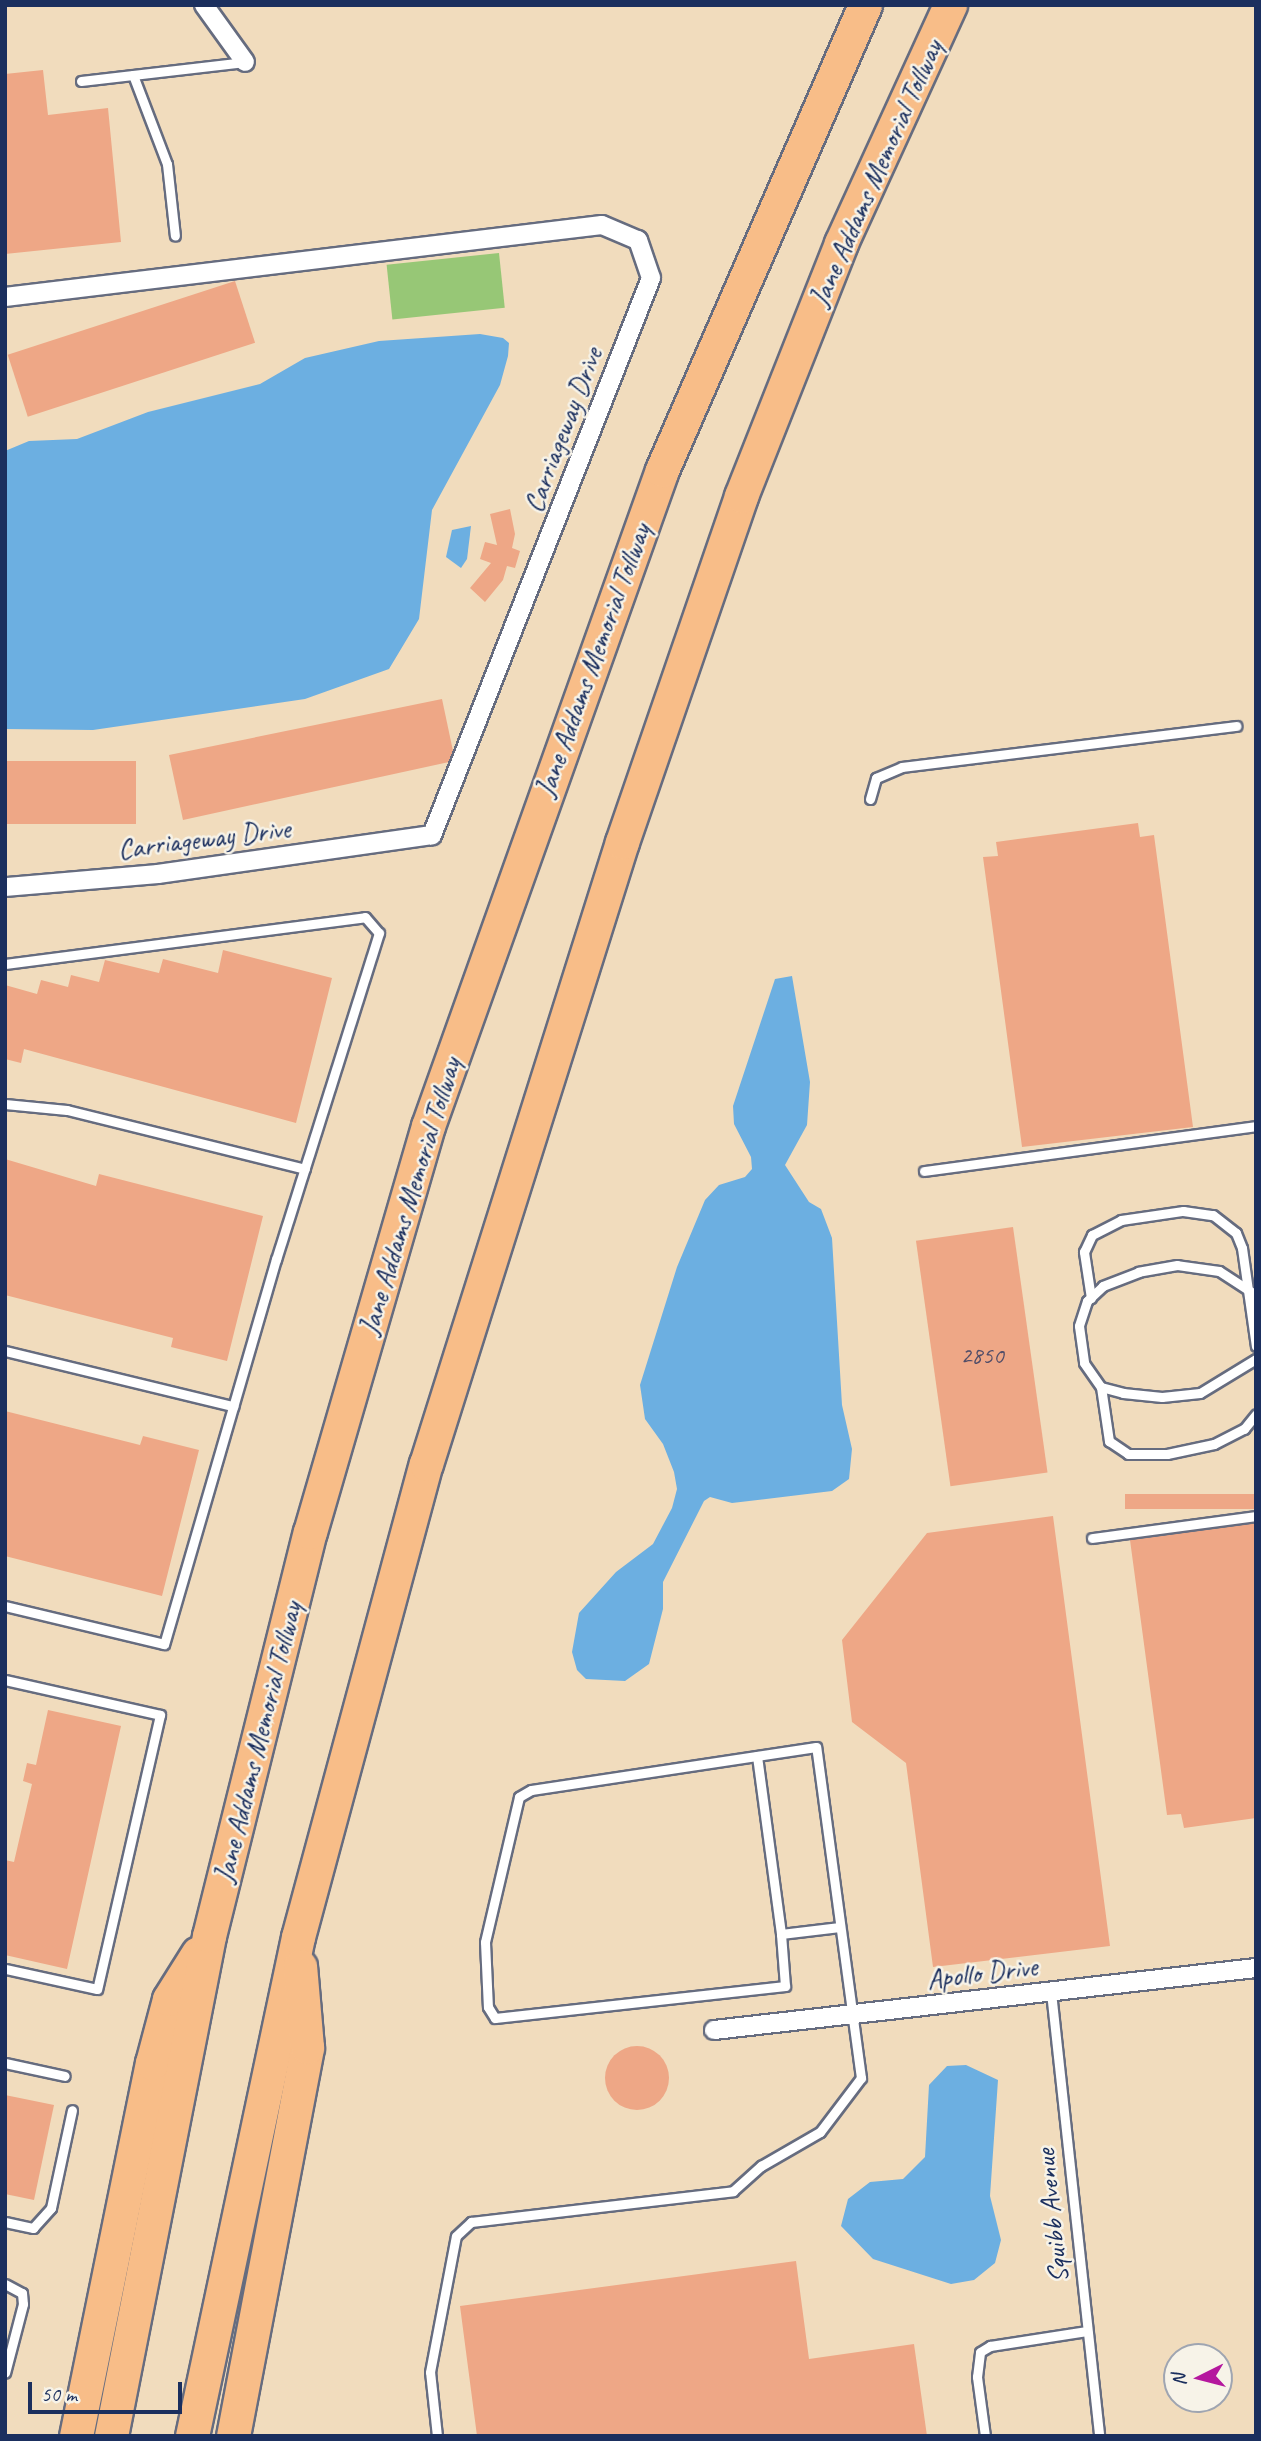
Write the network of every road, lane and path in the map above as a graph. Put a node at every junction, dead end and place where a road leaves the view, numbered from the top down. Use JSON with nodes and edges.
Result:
{"nodes":[{"id":1,"x":865,"y":5,"type":"edge"},
{"id":2,"x":950,"y":5,"type":"edge"},
{"id":3,"x":209,"y":7,"type":"edge"},
{"id":4,"x":245,"y":62,"type":"joint"},
{"id":5,"x":133,"y":75,"type":"junction"},
{"id":6,"x":81,"y":81,"type":"dead end"},
{"id":7,"x":175,"y":236,"type":"dead end"},
{"id":8,"x":5,"y":297,"type":"edge"},
{"id":9,"x":1237,"y":726,"type":"dead end"},
{"id":10,"x":870,"y":799,"type":"dead end"},
{"id":11,"x":5,"y":887,"type":"edge"},
{"id":12,"x":5,"y":964,"type":"edge"},
{"id":13,"x":5,"y":1104,"type":"edge"},
{"id":14,"x":1256,"y":1126,"type":"edge"},
{"id":15,"x":305,"y":1169,"type":"junction"},
{"id":16,"x":924,"y":1171,"type":"dead end"},
{"id":17,"x":1252,"y":1293,"type":"edge"},
{"id":18,"x":1091,"y":1298,"type":"junction"},
{"id":19,"x":1256,"y":1346,"type":"edge"},
{"id":20,"x":5,"y":1351,"type":"edge"},
{"id":21,"x":1256,"y":1359,"type":"edge"},
{"id":22,"x":1101,"y":1387,"type":"junction"},
{"id":23,"x":233,"y":1406,"type":"junction"},
{"id":24,"x":1256,"y":1414,"type":"edge"},
{"id":25,"x":1256,"y":1516,"type":"edge"},
{"id":26,"x":1092,"y":1538,"type":"dead end"},
{"id":27,"x":5,"y":1606,"type":"edge"},
{"id":28,"x":5,"y":1680,"type":"edge"},
{"id":29,"x":757,"y":1756,"type":"junction"},
{"id":30,"x":840,"y":1927,"type":"junction"},
{"id":31,"x":781,"y":1934,"type":"junction"},
{"id":32,"x":209,"y":1936,"type":"junction"},
{"id":33,"x":298,"y":1937,"type":"junction"},
{"id":34,"x":1256,"y":1968,"type":"edge"},
{"id":35,"x":5,"y":1969,"type":"edge"},
{"id":36,"x":1051,"y":1992,"type":"junction"},
{"id":37,"x":851,"y":2014,"type":"junction"},
{"id":38,"x":714,"y":2030,"type":"dead end"},
{"id":39,"x":5,"y":2063,"type":"edge"},
{"id":40,"x":65,"y":2076,"type":"dead end"},
{"id":41,"x":72,"y":2110,"type":"dead end"},
{"id":42,"x":5,"y":2222,"type":"edge"},
{"id":43,"x":5,"y":2284,"type":"edge"},
{"id":44,"x":1087,"y":2331,"type":"junction"},
{"id":45,"x":5,"y":2373,"type":"edge"},
{"id":46,"x":76,"y":2436,"type":"edge"},
{"id":47,"x":111,"y":2436,"type":"edge"},
{"id":48,"x":192,"y":2436,"type":"edge"},
{"id":49,"x":233,"y":2436,"type":"edge"},
{"id":50,"x":437,"y":2436,"type":"edge"},
{"id":51,"x":985,"y":2436,"type":"edge"},
{"id":52,"x":1099,"y":2436,"type":"edge"}],
"edges":[{"from":1,"to":32,"type":"highway","name":"Jane Addams Memorial Tollway"},
{"from":2,"to":33,"type":"highway","name":"Jane Addams Memorial Tollway"},
{"from":3,"to":4,"type":"street"},
{"from":4,"to":5,"type":"lane"},
{"from":5,"to":6,"type":"lane"},
{"from":5,"to":7,"type":"lane"},
{"from":8,"to":11,"type":"street","name":"Carriageway Drive"},
{"from":9,"to":10,"type":"lane"},
{"from":12,"to":15,"type":"lane"},
{"from":13,"to":15,"type":"lane"},
{"from":14,"to":16,"type":"lane"},
{"from":15,"to":23,"type":"lane"},
{"from":17,"to":18,"type":"lane"},
{"from":17,"to":18,"type":"lane"},
{"from":17,"to":19,"type":"lane"},
{"from":18,"to":22,"type":"lane"},
{"from":20,"to":23,"type":"lane"},
{"from":21,"to":22,"type":"lane"},
{"from":22,"to":24,"type":"lane"},
{"from":23,"to":27,"type":"lane"},
{"from":25,"to":26,"type":"lane"},
{"from":28,"to":35,"type":"lane"},
{"from":29,"to":30,"type":"lane"},
{"from":29,"to":31,"type":"lane"},
{"from":29,"to":31,"type":"lane"},
{"from":30,"to":31,"type":"lane"},
{"from":30,"to":37,"type":"lane"},
{"from":32,"to":46,"type":"highway"},
{"from":32,"to":47,"type":"highway","name":"Jane Addams Memorial Tollway"},
{"from":33,"to":48,"type":"highway","name":"Jane Addams Memorial Tollway"},
{"from":33,"to":49,"type":"highway"},
{"from":34,"to":36,"type":"street","name":"Apollo Drive"},
{"from":36,"to":37,"type":"street","name":"Apollo Drive"},
{"from":36,"to":44,"type":"lane","name":"Squibb Avenue"},
{"from":37,"to":38,"type":"street","name":"Apollo Drive"},
{"from":37,"to":50,"type":"lane"},
{"from":39,"to":40,"type":"lane"},
{"from":41,"to":42,"type":"lane"},
{"from":43,"to":45,"type":"lane"},
{"from":44,"to":51,"type":"lane"},
{"from":44,"to":52,"type":"lane","name":"Squibb Avenue"}]}
